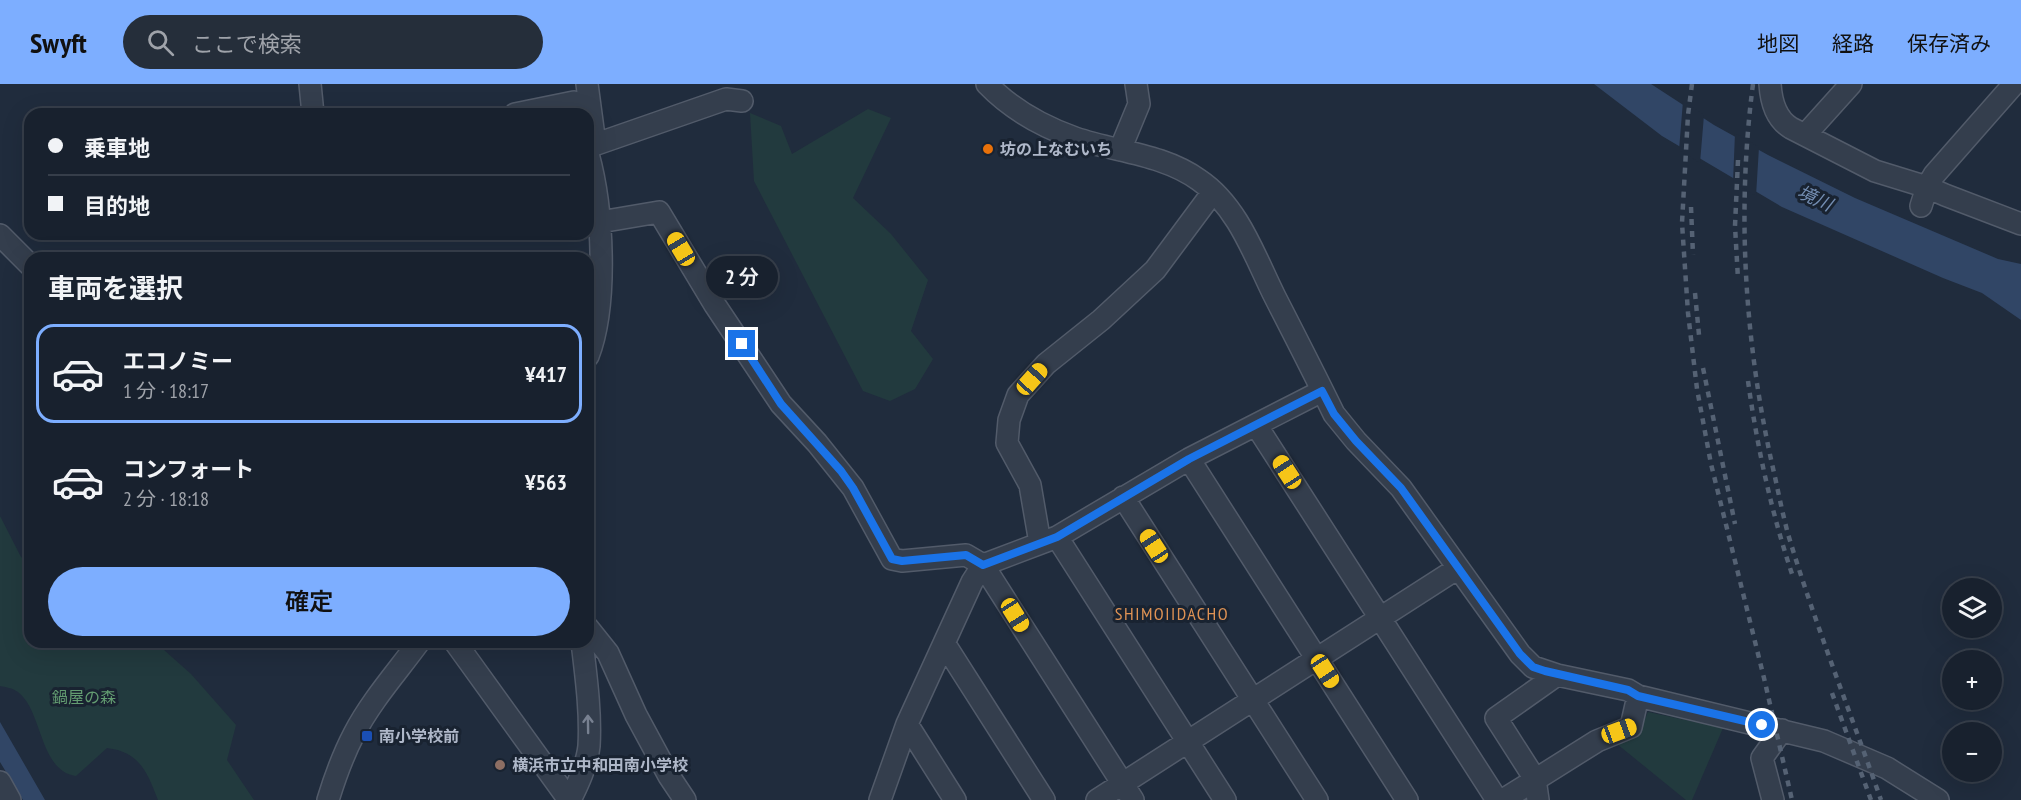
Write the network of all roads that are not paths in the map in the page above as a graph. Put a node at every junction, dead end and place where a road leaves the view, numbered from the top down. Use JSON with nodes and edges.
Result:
{"nodes":[{"id":1,"x":310,"y":84,"type":"edge"},
{"id":2,"x":586,"y":84,"type":"edge"},
{"id":3,"x":1136,"y":84,"type":"edge"},
{"id":4,"x":1770,"y":84,"type":"edge"},
{"id":5,"x":1851,"y":84,"type":"edge"},
{"id":6,"x":2013,"y":84,"type":"edge"},
{"id":7,"x":993,"y":86,"type":"edge"},
{"id":8,"x":573,"y":100,"type":"edge"},
{"id":9,"x":742,"y":101,"type":"dead end"},
{"id":10,"x":312,"y":108,"type":"edge"},
{"id":11,"x":540,"y":108,"type":"edge"},
{"id":12,"x":587,"y":108,"type":"edge"},
{"id":13,"x":1806,"y":135,"type":"junction"},
{"id":14,"x":594,"y":148,"type":"edge"},
{"id":15,"x":1120,"y":150,"type":"junction"},
{"id":16,"x":594,"y":180,"type":"edge"},
{"id":17,"x":1213,"y":192,"type":"junction"},
{"id":18,"x":1924,"y":196,"type":"junction"},
{"id":19,"x":600,"y":222,"type":"junction"},
{"id":20,"x":2021,"y":224,"type":"edge"},
{"id":21,"x":0,"y":235,"type":"edge"},
{"id":22,"x":24,"y":259,"type":"edge"},
{"id":23,"x":594,"y":334,"type":"edge"},
{"id":24,"x":1322,"y":391,"type":"junction"},
{"id":25,"x":1256,"y":425,"type":"junction"},
{"id":26,"x":1189,"y":459,"type":"junction"},
{"id":27,"x":1123,"y":497,"type":"junction"},
{"id":28,"x":1048,"y":540,"type":"junction"},
{"id":29,"x":983,"y":565,"type":"junction"},
{"id":30,"x":1458,"y":568,"type":"junction"},
{"id":31,"x":1380,"y":618,"type":"junction"},
{"id":32,"x":594,"y":636,"type":"edge"},
{"id":33,"x":944,"y":643,"type":"junction"},
{"id":34,"x":415,"y":648,"type":"edge"},
{"id":35,"x":459,"y":648,"type":"edge"},
{"id":36,"x":583,"y":648,"type":"edge"},
{"id":37,"x":1317,"y":659,"type":"junction"},
{"id":38,"x":1557,"y":675,"type":"junction"},
{"id":39,"x":1638,"y":696,"type":"junction"},
{"id":40,"x":1252,"y":700,"type":"junction"},
{"id":41,"x":907,"y":724,"type":"junction"},
{"id":42,"x":1782,"y":730,"type":"junction"},
{"id":43,"x":1188,"y":742,"type":"junction"},
{"id":44,"x":1535,"y":779,"type":"junction"},
{"id":45,"x":0,"y":782,"type":"edge"},
{"id":46,"x":1127,"y":792,"type":"edge"},
{"id":47,"x":10,"y":800,"type":"edge"},
{"id":48,"x":328,"y":800,"type":"edge"},
{"id":49,"x":569,"y":800,"type":"edge"},
{"id":50,"x":685,"y":800,"type":"edge"},
{"id":51,"x":880,"y":800,"type":"edge"},
{"id":52,"x":955,"y":800,"type":"edge"},
{"id":53,"x":1044,"y":800,"type":"edge"},
{"id":54,"x":1096,"y":800,"type":"edge"},
{"id":55,"x":1225,"y":800,"type":"edge"},
{"id":56,"x":1317,"y":800,"type":"edge"},
{"id":57,"x":1407,"y":800,"type":"edge"},
{"id":58,"x":1497,"y":800,"type":"edge"},
{"id":59,"x":1503,"y":800,"type":"edge"},
{"id":60,"x":1538,"y":800,"type":"edge"},
{"id":61,"x":1773,"y":800,"type":"edge"},
{"id":62,"x":1938,"y":800,"type":"edge"}],
"edges":[{"from":1,"to":10,"type":"street"},
{"from":2,"to":12,"type":"street"},
{"from":3,"to":15,"type":"street"},
{"from":4,"to":13,"type":"street"},
{"from":5,"to":13,"type":"street"},
{"from":6,"to":18,"type":"street"},
{"from":7,"to":15,"type":"street"},
{"from":8,"to":11,"type":"street"},
{"from":9,"to":14,"type":"street"},
{"from":13,"to":18,"type":"street"},
{"from":15,"to":17,"type":"street"},
{"from":16,"to":19,"type":"street"},
{"from":17,"to":24,"type":"street"},
{"from":17,"to":28,"type":"street"},
{"from":18,"to":20,"type":"street"},
{"from":19,"to":23,"type":"street"},
{"from":19,"to":29,"type":"street"},
{"from":21,"to":22,"type":"street"},
{"from":24,"to":25,"type":"street"},
{"from":24,"to":30,"type":"street"},
{"from":25,"to":26,"type":"street"},
{"from":25,"to":31,"type":"street"},
{"from":26,"to":27,"type":"street"},
{"from":26,"to":37,"type":"street"},
{"from":27,"to":28,"type":"street"},
{"from":27,"to":40,"type":"street"},
{"from":28,"to":29,"type":"street"},
{"from":28,"to":43,"type":"street"},
{"from":29,"to":33,"type":"street"},
{"from":29,"to":46,"type":"street"},
{"from":30,"to":31,"type":"street"},
{"from":30,"to":38,"type":"street"},
{"from":31,"to":37,"type":"street"},
{"from":31,"to":58,"type":"street"},
{"from":32,"to":50,"type":"street"},
{"from":33,"to":41,"type":"street"},
{"from":33,"to":53,"type":"street"},
{"from":34,"to":48,"type":"street"},
{"from":35,"to":49,"type":"street"},
{"from":49,"to":36,"type":"street","one_way":true},
{"from":37,"to":40,"type":"street"},
{"from":37,"to":57,"type":"street"},
{"from":38,"to":39,"type":"street"},
{"from":38,"to":44,"type":"street"},
{"from":39,"to":42,"type":"street"},
{"from":39,"to":44,"type":"street"},
{"from":40,"to":43,"type":"street"},
{"from":40,"to":56,"type":"street"},
{"from":41,"to":51,"type":"street"},
{"from":41,"to":52,"type":"street"},
{"from":42,"to":61,"type":"street"},
{"from":42,"to":62,"type":"street"},
{"from":43,"to":46,"type":"street"},
{"from":43,"to":55,"type":"street"},
{"from":44,"to":59,"type":"street"},
{"from":44,"to":60,"type":"street"},
{"from":45,"to":47,"type":"street"},
{"from":46,"to":54,"type":"street"}]}
